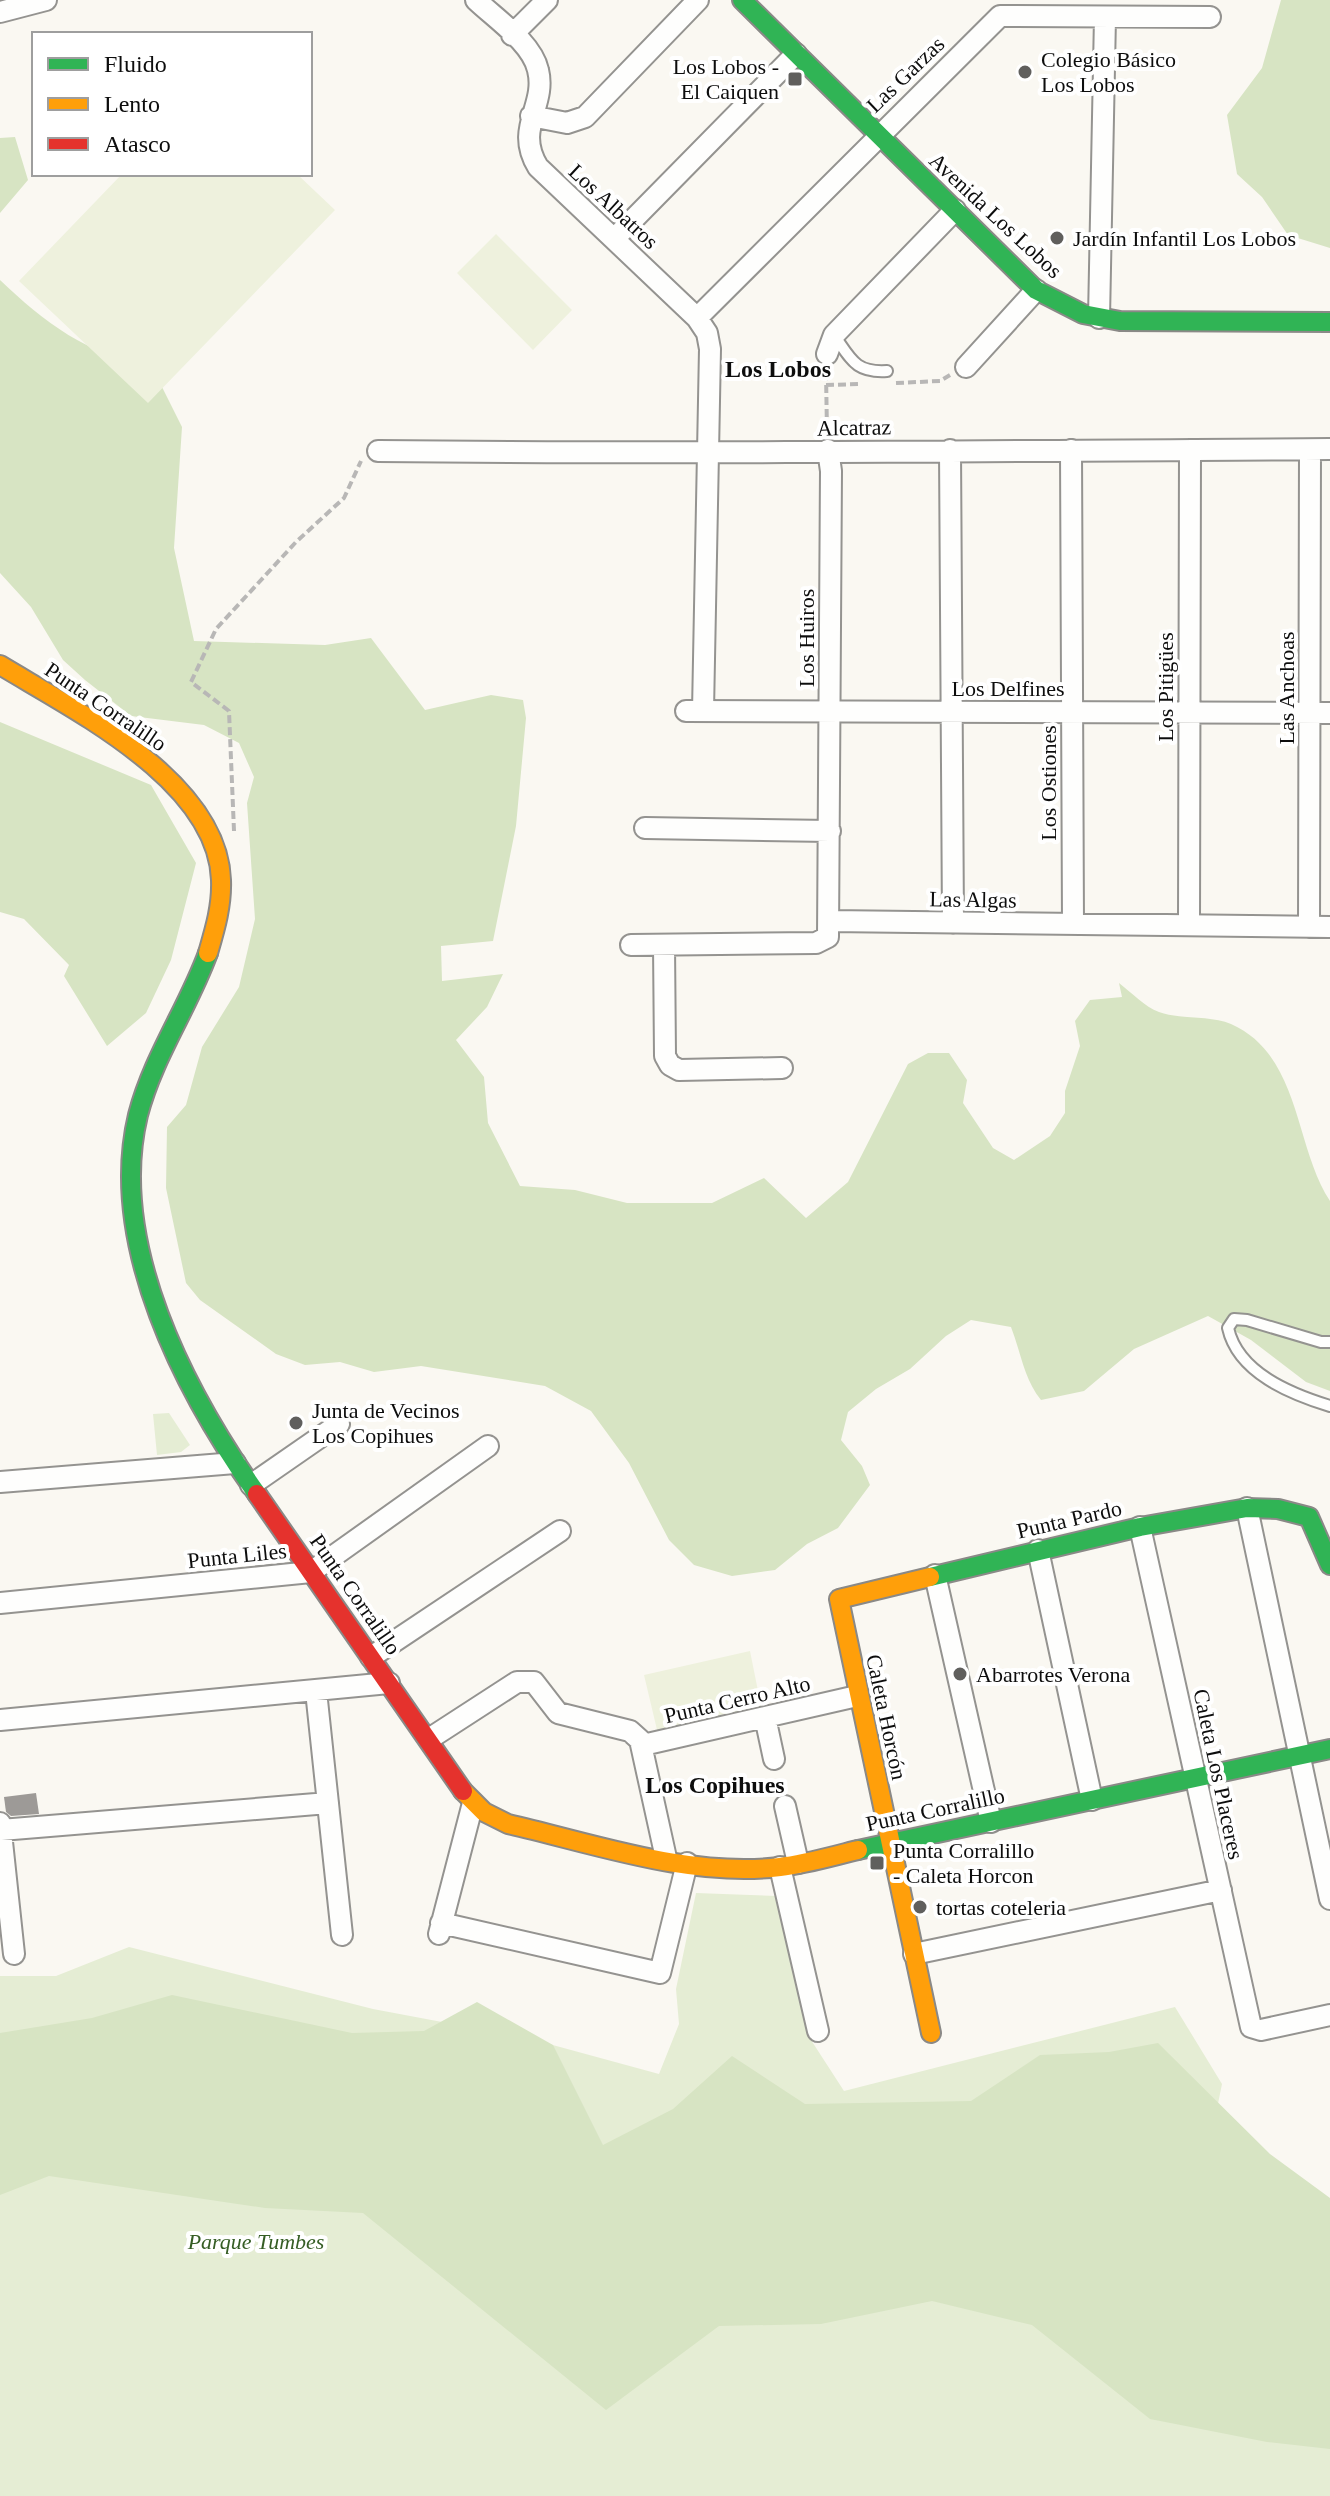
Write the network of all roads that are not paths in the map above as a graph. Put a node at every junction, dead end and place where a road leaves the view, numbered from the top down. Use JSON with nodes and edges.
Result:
{"nodes":[{"id":1,"x":46,"y":0,"type":"edge"},
{"id":2,"x":476,"y":0,"type":"edge"},
{"id":3,"x":547,"y":0,"type":"edge"},
{"id":4,"x":698,"y":0,"type":"edge"},
{"id":5,"x":742,"y":0,"type":"edge"},
{"id":6,"x":0,"y":12,"type":"edge"},
{"id":7,"x":1105,"y":17,"type":"junction"},
{"id":8,"x":1210,"y":17,"type":"dead end"},
{"id":9,"x":512,"y":35,"type":"junction"},
{"id":10,"x":796,"y":54,"type":"junction"},
{"id":11,"x":531,"y":116,"type":"junction"},
{"id":12,"x":877,"y":135,"type":"junction"},
{"id":13,"x":955,"y":210,"type":"junction"},
{"id":14,"x":614,"y":239,"type":"junction"},
{"id":15,"x":1036,"y":290,"type":"junction"},
{"id":16,"x":697,"y":318,"type":"junction"},
{"id":17,"x":1099,"y":318,"type":"junction"},
{"id":18,"x":1330,"y":322,"type":"edge"},
{"id":19,"x":831,"y":344,"type":"joint"},
{"id":20,"x":966,"y":367,"type":"dead end"},
{"id":21,"x":887,"y":371,"type":"dead end"},
{"id":22,"x":828,"y":450,"type":"junction"},
{"id":23,"x":950,"y":450,"type":"junction"},
{"id":24,"x":1071,"y":450,"type":"junction"},
{"id":25,"x":1190,"y":450,"type":"junction"},
{"id":26,"x":1320,"y":450,"type":"edge"},
{"id":27,"x":378,"y":451,"type":"road end"},
{"id":28,"x":709,"y":454,"type":"junction"},
{"id":29,"x":0,"y":665,"type":"edge"},
{"id":30,"x":694,"y":711,"type":"joint"},
{"id":31,"x":830,"y":712,"type":"junction"},
{"id":32,"x":951,"y":712,"type":"junction"},
{"id":33,"x":1072,"y":712,"type":"junction"},
{"id":34,"x":1189,"y":713,"type":"junction"},
{"id":35,"x":1320,"y":713,"type":"edge"},
{"id":36,"x":645,"y":828,"type":"dead end"},
{"id":37,"x":830,"y":831,"type":"junction"},
{"id":38,"x":830,"y":921,"type":"junction"},
{"id":39,"x":953,"y":923,"type":"junction"},
{"id":40,"x":1073,"y":924,"type":"junction"},
{"id":41,"x":1189,"y":925,"type":"junction"},
{"id":42,"x":1320,"y":927,"type":"edge"},
{"id":43,"x":631,"y":945,"type":"dead end"},
{"id":44,"x":664,"y":945,"type":"junction"},
{"id":45,"x":782,"y":1068,"type":"dead end"},
{"id":46,"x":1330,"y":1342,"type":"edge"},
{"id":47,"x":1330,"y":1406,"type":"edge"},
{"id":48,"x":339,"y":1424,"type":"dead end"},
{"id":49,"x":488,"y":1446,"type":"dead end"},
{"id":50,"x":235,"y":1463,"type":"junction"},
{"id":51,"x":0,"y":1482,"type":"edge"},
{"id":52,"x":251,"y":1485,"type":"junction"},
{"id":53,"x":1247,"y":1508,"type":"junction"},
{"id":54,"x":1140,"y":1527,"type":"junction"},
{"id":55,"x":560,"y":1531,"type":"dead end"},
{"id":56,"x":1038,"y":1550,"type":"junction"},
{"id":57,"x":1330,"y":1565,"type":"edge"},
{"id":58,"x":311,"y":1572,"type":"junction"},
{"id":59,"x":935,"y":1575,"type":"junction"},
{"id":60,"x":839,"y":1599,"type":"joint"},
{"id":61,"x":0,"y":1603,"type":"edge"},
{"id":62,"x":371,"y":1657,"type":"junction"},
{"id":63,"x":389,"y":1683,"type":"junction"},
{"id":64,"x":316,"y":1691,"type":"junction"},
{"id":65,"x":857,"y":1696,"type":"junction"},
{"id":66,"x":765,"y":1717,"type":"junction"},
{"id":67,"x":0,"y":1720,"type":"edge"},
{"id":68,"x":429,"y":1739,"type":"junction"},
{"id":69,"x":643,"y":1745,"type":"junction"},
{"id":70,"x":1330,"y":1749,"type":"edge"},
{"id":71,"x":1299,"y":1755,"type":"junction"},
{"id":72,"x":774,"y":1759,"type":"dead end"},
{"id":73,"x":1196,"y":1778,"type":"junction"},
{"id":74,"x":1092,"y":1800,"type":"junction"},
{"id":75,"x":328,"y":1803,"type":"junction"},
{"id":76,"x":473,"y":1803,"type":"junction"},
{"id":77,"x":785,"y":1806,"type":"dead end"},
{"id":78,"x":991,"y":1822,"type":"junction"},
{"id":79,"x":0,"y":1823,"type":"edge"},
{"id":80,"x":1,"y":1830,"type":"edge"},
{"id":81,"x":890,"y":1843,"type":"junction"},
{"id":82,"x":666,"y":1858,"type":"junction"},
{"id":83,"x":687,"y":1863,"type":"junction"},
{"id":84,"x":789,"y":1865,"type":"junction"},
{"id":85,"x":1221,"y":1890,"type":"junction"},
{"id":86,"x":1330,"y":1899,"type":"edge"},
{"id":87,"x":342,"y":1935,"type":"dead end"},
{"id":88,"x":14,"y":1954,"type":"dead end"},
{"id":89,"x":914,"y":1954,"type":"junction"},
{"id":90,"x":1330,"y":2015,"type":"edge"},
{"id":91,"x":818,"y":2031,"type":"dead end"},
{"id":92,"x":931,"y":2033,"type":"dead end"}],
"edges":[{"from":1,"to":6,"type":"street"},
{"from":2,"to":9,"type":"street","name":"Los Albatros"},
{"from":3,"to":9,"type":"street"},
{"from":4,"to":11,"type":"street"},
{"from":5,"to":10,"type":"street","name":"Avenida Los Lobos"},
{"from":7,"to":8,"type":"street","name":"Las Garzas"},
{"from":7,"to":12,"type":"street","name":"Las Garzas"},
{"from":7,"to":17,"type":"street"},
{"from":9,"to":11,"type":"street","name":"Los Albatros"},
{"from":10,"to":12,"type":"street","name":"Avenida Los Lobos"},
{"from":10,"to":14,"type":"street"},
{"from":11,"to":14,"type":"street","name":"Los Albatros"},
{"from":12,"to":13,"type":"street","name":"Avenida Los Lobos"},
{"from":12,"to":16,"type":"street","name":"Las Garzas"},
{"from":13,"to":15,"type":"street","name":"Avenida Los Lobos"},
{"from":13,"to":19,"type":"street"},
{"from":14,"to":16,"type":"street","name":"Los Albatros"},
{"from":15,"to":17,"type":"street","name":"Avenida Los Lobos"},
{"from":15,"to":20,"type":"street"},
{"from":16,"to":28,"type":"street","name":"Los Albatros"},
{"from":17,"to":18,"type":"street","name":"Avenida Los Lobos"},
{"from":19,"to":21,"type":"lane"},
{"from":22,"to":23,"type":"street","name":"Alcatraz"},
{"from":22,"to":28,"type":"street","name":"Alcatraz"},
{"from":22,"to":31,"type":"street","name":"Los Huiros"},
{"from":23,"to":24,"type":"street","name":"Alcatraz"},
{"from":23,"to":32,"type":"street"},
{"from":24,"to":25,"type":"street","name":"Alcatraz"},
{"from":24,"to":33,"type":"street","name":"Los Ostiones"},
{"from":25,"to":26,"type":"street","name":"Alcatraz"},
{"from":25,"to":34,"type":"street","name":"Los Pitigües"},
{"from":26,"to":35,"type":"street","name":"Las Anchoas"},
{"from":27,"to":28,"type":"street","name":"Alcatraz"},
{"from":28,"to":30,"type":"street","name":"Los Albatros"},
{"from":29,"to":50,"type":"street","name":"Punta Corralillo"},
{"from":30,"to":31,"type":"street","name":"Los Delfines"},
{"from":31,"to":32,"type":"street","name":"Los Delfines"},
{"from":31,"to":37,"type":"street","name":"Los Huiros"},
{"from":32,"to":33,"type":"street","name":"Los Delfines"},
{"from":32,"to":39,"type":"street"},
{"from":33,"to":34,"type":"street","name":"Los Delfines"},
{"from":33,"to":40,"type":"street","name":"Los Ostiones"},
{"from":34,"to":35,"type":"street","name":"Los Delfines"},
{"from":34,"to":41,"type":"street","name":"Los Pitigües"},
{"from":35,"to":42,"type":"street","name":"Las Anchoas"},
{"from":36,"to":37,"type":"street"},
{"from":37,"to":38,"type":"street","name":"Los Huiros"},
{"from":38,"to":39,"type":"street","name":"Las Algas"},
{"from":38,"to":44,"type":"street"},
{"from":39,"to":40,"type":"street","name":"Las Algas"},
{"from":40,"to":41,"type":"street","name":"Las Algas"},
{"from":41,"to":42,"type":"street","name":"Las Algas"},
{"from":43,"to":44,"type":"street"},
{"from":44,"to":45,"type":"street"},
{"from":46,"to":47,"type":"lane"},
{"from":48,"to":52,"type":"street"},
{"from":49,"to":58,"type":"street","name":"Punta Liles"},
{"from":50,"to":51,"type":"street"},
{"from":50,"to":52,"type":"street","name":"Punta Corralillo"},
{"from":52,"to":58,"type":"street","name":"Punta Corralillo"},
{"from":53,"to":54,"type":"street","name":"Punta Pardo"},
{"from":53,"to":57,"type":"street","name":"Punta Pardo"},
{"from":53,"to":71,"type":"street"},
{"from":54,"to":56,"type":"street","name":"Punta Pardo"},
{"from":54,"to":73,"type":"street","name":"Caleta Los Placeres"},
{"from":55,"to":62,"type":"street"},
{"from":56,"to":59,"type":"street","name":"Punta Pardo"},
{"from":56,"to":74,"type":"street"},
{"from":58,"to":61,"type":"street","name":"Punta Liles"},
{"from":58,"to":62,"type":"street","name":"Punta Corralillo"},
{"from":59,"to":60,"type":"street","name":"Punta Pardo"},
{"from":59,"to":78,"type":"street"},
{"from":60,"to":65,"type":"street","name":"Caleta Horcón"},
{"from":62,"to":63,"type":"street","name":"Punta Corralillo"},
{"from":63,"to":64,"type":"street"},
{"from":63,"to":68,"type":"street","name":"Punta Corralillo"},
{"from":64,"to":67,"type":"street"},
{"from":64,"to":75,"type":"street"},
{"from":65,"to":66,"type":"street","name":"Punta Cerro Alto"},
{"from":65,"to":81,"type":"street","name":"Caleta Horcón"},
{"from":66,"to":69,"type":"street","name":"Punta Cerro Alto"},
{"from":66,"to":72,"type":"street"},
{"from":68,"to":69,"type":"street","name":"Punta Cerro Alto"},
{"from":68,"to":76,"type":"street","name":"Punta Corralillo"},
{"from":69,"to":82,"type":"street"},
{"from":70,"to":71,"type":"street","name":"Punta Corralillo"},
{"from":71,"to":73,"type":"street","name":"Punta Corralillo"},
{"from":71,"to":86,"type":"street"},
{"from":73,"to":74,"type":"street","name":"Punta Corralillo"},
{"from":73,"to":85,"type":"street","name":"Caleta Los Placeres"},
{"from":74,"to":78,"type":"street","name":"Punta Corralillo"},
{"from":75,"to":80,"type":"street"},
{"from":75,"to":87,"type":"street"},
{"from":76,"to":82,"type":"street","name":"Punta Corralillo"},
{"from":76,"to":83,"type":"street"},
{"from":77,"to":84,"type":"street"},
{"from":78,"to":81,"type":"street","name":"Punta Corralillo"},
{"from":79,"to":80,"type":"street"},
{"from":80,"to":88,"type":"street"},
{"from":81,"to":84,"type":"street","name":"Punta Corralillo"},
{"from":81,"to":89,"type":"street","name":"Caleta Horcón"},
{"from":82,"to":83,"type":"street","name":"Punta Corralillo"},
{"from":83,"to":84,"type":"street","name":"Punta Corralillo"},
{"from":84,"to":91,"type":"street"},
{"from":85,"to":89,"type":"street"},
{"from":85,"to":90,"type":"street","name":"Caleta Los Placeres"},
{"from":89,"to":92,"type":"street","name":"Caleta Horcón"}]}
